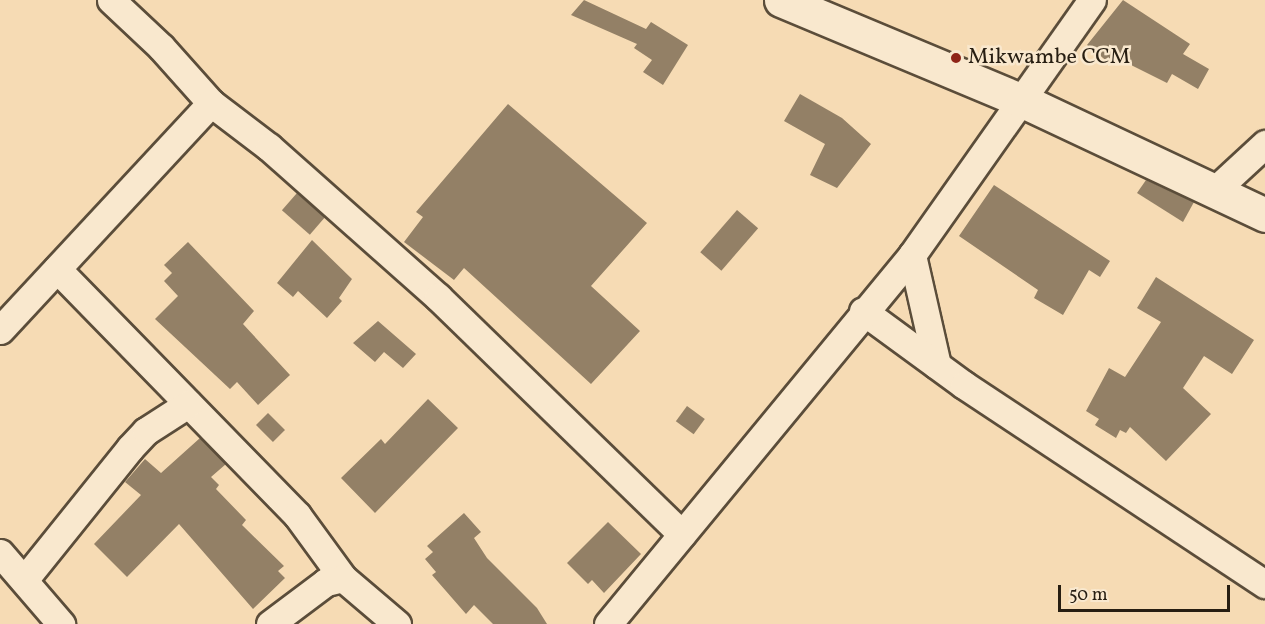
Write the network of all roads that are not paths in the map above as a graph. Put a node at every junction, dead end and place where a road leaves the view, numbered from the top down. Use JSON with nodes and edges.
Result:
{"nodes":[{"id":1,"x":111,"y":0,"type":"edge"},
{"id":2,"x":781,"y":0,"type":"edge"},
{"id":3,"x":1092,"y":0,"type":"edge"},
{"id":4,"x":1023,"y":101,"type":"junction"},
{"id":5,"x":211,"y":103,"type":"junction"},
{"id":6,"x":1265,"y":144,"type":"edge"},
{"id":7,"x":1213,"y":192,"type":"junction"},
{"id":8,"x":1265,"y":215,"type":"edge"},
{"id":9,"x":912,"y":255,"type":"junction"},
{"id":10,"x":57,"y":269,"type":"junction"},
{"id":11,"x":863,"y":311,"type":"junction"},
{"id":12,"x":0,"y":330,"type":"edge"},
{"id":13,"x":937,"y":365,"type":"junction"},
{"id":14,"x":188,"y":404,"type":"junction"},
{"id":15,"x":682,"y":534,"type":"junction"},
{"id":16,"x":0,"y":553,"type":"edge"},
{"id":17,"x":343,"y":578,"type":"junction"},
{"id":18,"x":24,"y":580,"type":"junction"},
{"id":19,"x":1265,"y":584,"type":"edge"},
{"id":20,"x":61,"y":624,"type":"edge"},
{"id":21,"x":270,"y":624,"type":"edge"},
{"id":22,"x":397,"y":624,"type":"edge"},
{"id":23,"x":608,"y":624,"type":"edge"}],
"edges":[{"from":1,"to":5,"type":"street"},
{"from":2,"to":4,"type":"main road"},
{"from":3,"to":4,"type":"street"},
{"from":4,"to":7,"type":"main road"},
{"from":4,"to":9,"type":"street"},
{"from":5,"to":10,"type":"street"},
{"from":5,"to":15,"type":"street"},
{"from":6,"to":7,"type":"street"},
{"from":7,"to":8,"type":"main road"},
{"from":9,"to":11,"type":"street"},
{"from":9,"to":13,"type":"street"},
{"from":10,"to":12,"type":"street"},
{"from":10,"to":14,"type":"street"},
{"from":11,"to":13,"type":"street"},
{"from":11,"to":15,"type":"street"},
{"from":13,"to":19,"type":"street"},
{"from":14,"to":17,"type":"street"},
{"from":14,"to":18,"type":"street"},
{"from":15,"to":23,"type":"street"},
{"from":16,"to":18,"type":"street"},
{"from":17,"to":21,"type":"street"},
{"from":17,"to":22,"type":"street"},
{"from":18,"to":20,"type":"street"}]}
